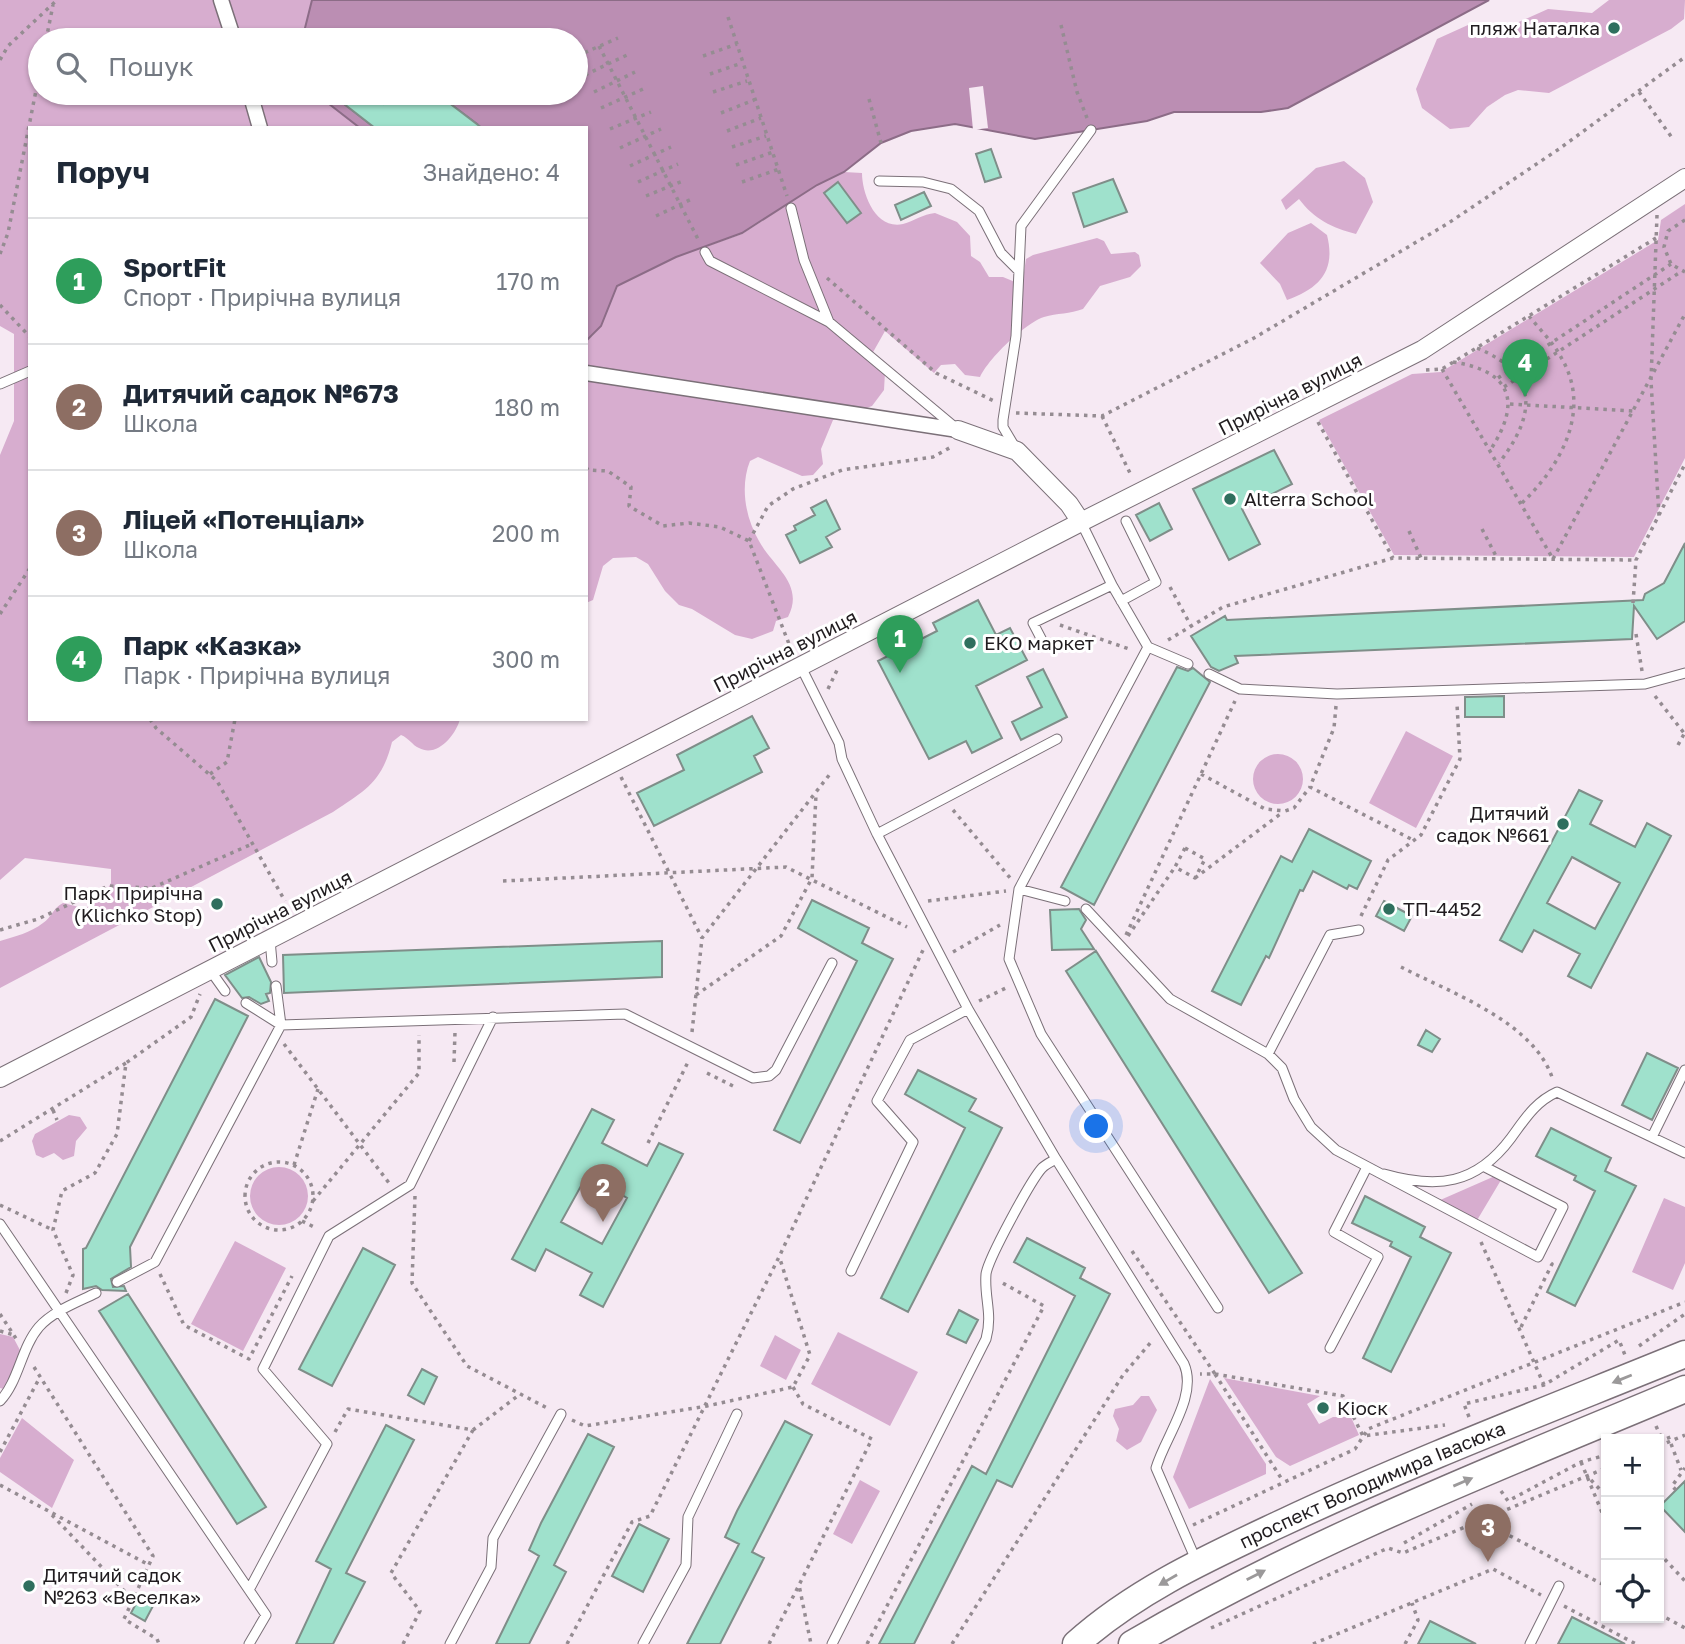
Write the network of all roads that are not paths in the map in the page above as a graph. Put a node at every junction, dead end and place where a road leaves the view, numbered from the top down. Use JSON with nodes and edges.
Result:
{"nodes":[{"id":1,"x":220,"y":0,"type":"edge"},
{"id":2,"x":230,"y":28,"type":"edge"},
{"id":3,"x":253,"y":105,"type":"edge"},
{"id":4,"x":259,"y":126,"type":"edge"},
{"id":5,"x":1091,"y":130,"type":"road end"},
{"id":6,"x":1685,"y":178,"type":"edge"},
{"id":7,"x":879,"y":181,"type":"dead end"},
{"id":8,"x":791,"y":208,"type":"road end"},
{"id":9,"x":705,"y":252,"type":"road end"},
{"id":10,"x":1019,"y":271,"type":"junction"},
{"id":11,"x":829,"y":322,"type":"junction"},
{"id":12,"x":28,"y":372,"type":"edge"},
{"id":13,"x":588,"y":373,"type":"edge"},
{"id":14,"x":0,"y":384,"type":"edge"},
{"id":15,"x":967,"y":432,"type":"junction"},
{"id":16,"x":1017,"y":451,"type":"junction"},
{"id":17,"x":1126,"y":521,"type":"dead end"},
{"id":18,"x":1081,"y":522,"type":"junction"},
{"id":19,"x":1112,"y":585,"type":"junction"},
{"id":20,"x":1121,"y":601,"type":"junction"},
{"id":21,"x":1045,"y":646,"type":"dead end"},
{"id":22,"x":1149,"y":650,"type":"junction"},
{"id":23,"x":1188,"y":664,"type":"dead end"},
{"id":24,"x":801,"y":667,"type":"junction"},
{"id":25,"x":1685,"y":673,"type":"edge"},
{"id":26,"x":1209,"y":674,"type":"dead end"},
{"id":27,"x":1057,"y":739,"type":"dead end"},
{"id":28,"x":877,"y":834,"type":"junction"},
{"id":29,"x":1019,"y":889,"type":"junction"},
{"id":30,"x":1065,"y":901,"type":"dead end"},
{"id":31,"x":1086,"y":909,"type":"dead end"},
{"id":32,"x":1357,"y":930,"type":"road end"},
{"id":33,"x":270,"y":940,"type":"junction"},
{"id":34,"x":272,"y":962,"type":"dead end"},
{"id":35,"x":832,"y":963,"type":"dead end"},
{"id":36,"x":210,"y":970,"type":"junction"},
{"id":37,"x":276,"y":986,"type":"dead end"},
{"id":38,"x":225,"y":991,"type":"dead end"},
{"id":39,"x":246,"y":1003,"type":"dead end"},
{"id":40,"x":968,"y":1009,"type":"junction"},
{"id":41,"x":493,"y":1017,"type":"junction"},
{"id":42,"x":279,"y":1029,"type":"junction"},
{"id":43,"x":1268,"y":1054,"type":"junction"},
{"id":44,"x":1685,"y":1072,"type":"edge"},
{"id":45,"x":0,"y":1078,"type":"edge"},
{"id":46,"x":1652,"y":1137,"type":"junction"},
{"id":47,"x":1685,"y":1153,"type":"edge"},
{"id":48,"x":1056,"y":1159,"type":"junction"},
{"id":49,"x":1483,"y":1166,"type":"junction"},
{"id":50,"x":1366,"y":1169,"type":"junction"},
{"id":51,"x":0,"y":1224,"type":"edge"},
{"id":52,"x":851,"y":1271,"type":"dead end"},
{"id":53,"x":117,"y":1282,"type":"dead end"},
{"id":54,"x":96,"y":1293,"type":"dead end"},
{"id":55,"x":1218,"y":1308,"type":"dead end"},
{"id":56,"x":60,"y":1311,"type":"junction"},
{"id":57,"x":1330,"y":1348,"type":"dead end"},
{"id":58,"x":1685,"y":1354,"type":"edge"},
{"id":59,"x":1685,"y":1390,"type":"edge"},
{"id":60,"x":0,"y":1401,"type":"edge"},
{"id":61,"x":737,"y":1414,"type":"dead end"},
{"id":62,"x":561,"y":1415,"type":"road end"},
{"id":63,"x":1198,"y":1563,"type":"junction"},
{"id":64,"x":1559,"y":1586,"type":"dead end"},
{"id":65,"x":249,"y":1590,"type":"junction"},
{"id":66,"x":249,"y":1644,"type":"edge"},
{"id":67,"x":450,"y":1644,"type":"edge"},
{"id":68,"x":643,"y":1644,"type":"edge"},
{"id":69,"x":832,"y":1644,"type":"edge"},
{"id":70,"x":1076,"y":1644,"type":"edge"},
{"id":71,"x":1132,"y":1644,"type":"edge"},
{"id":72,"x":1530,"y":1644,"type":"edge"}],
"edges":[{"from":1,"to":2,"type":"street"},
{"from":3,"to":4,"type":"street"},
{"from":5,"to":10,"type":"lane"},
{"from":6,"to":18,"type":"street","name":"Прирічна вулиця"},
{"from":7,"to":10,"type":"lane"},
{"from":8,"to":11,"type":"lane"},
{"from":9,"to":11,"type":"lane"},
{"from":10,"to":16,"type":"lane"},
{"from":11,"to":15,"type":"lane"},
{"from":12,"to":14,"type":"lane"},
{"from":13,"to":15,"type":"street"},
{"from":15,"to":16,"type":"street"},
{"from":16,"to":18,"type":"street"},
{"from":17,"to":20,"type":"lane"},
{"from":18,"to":19,"type":"lane"},
{"from":18,"to":24,"type":"street","name":"Прирічна вулиця"},
{"from":19,"to":20,"type":"lane"},
{"from":19,"to":21,"type":"lane"},
{"from":20,"to":22,"type":"lane"},
{"from":22,"to":23,"type":"lane"},
{"from":22,"to":29,"type":"lane"},
{"from":24,"to":28,"type":"lane"},
{"from":24,"to":33,"type":"street","name":"Прирічна вулиця"},
{"from":25,"to":26,"type":"lane"},
{"from":27,"to":28,"type":"lane"},
{"from":28,"to":40,"type":"lane"},
{"from":29,"to":30,"type":"lane"},
{"from":29,"to":55,"type":"lane"},
{"from":31,"to":43,"type":"lane"},
{"from":32,"to":43,"type":"lane"},
{"from":33,"to":34,"type":"lane"},
{"from":33,"to":36,"type":"street","name":"Прирічна вулиця"},
{"from":35,"to":41,"type":"lane"},
{"from":36,"to":38,"type":"lane"},
{"from":36,"to":45,"type":"street","name":"Прирічна вулиця"},
{"from":37,"to":42,"type":"lane"},
{"from":39,"to":42,"type":"lane"},
{"from":40,"to":48,"type":"lane"},
{"from":40,"to":52,"type":"lane"},
{"from":41,"to":42,"type":"lane"},
{"from":41,"to":65,"type":"lane"},
{"from":42,"to":53,"type":"lane"},
{"from":43,"to":50,"type":"lane"},
{"from":44,"to":46,"type":"lane"},
{"from":46,"to":47,"type":"lane"},
{"from":46,"to":49,"type":"lane"},
{"from":48,"to":63,"type":"lane"},
{"from":48,"to":69,"type":"lane"},
{"from":49,"to":50,"type":"lane"},
{"from":49,"to":50,"type":"lane"},
{"from":50,"to":57,"type":"lane"},
{"from":51,"to":56,"type":"lane"},
{"from":54,"to":56,"type":"lane"},
{"from":56,"to":60,"type":"lane"},
{"from":56,"to":65,"type":"lane"},
{"from":58,"to":63,"type":"main road","name":"проспект Володимира Івасюка","one_way":true},
{"from":71,"to":59,"type":"main road","name":"проспект Володимира Івасюка","one_way":true},
{"from":61,"to":68,"type":"lane"},
{"from":62,"to":67,"type":"lane"},
{"from":63,"to":70,"type":"main road","name":"проспект Володимира Івасюка","one_way":true},
{"from":64,"to":72,"type":"lane"},
{"from":65,"to":66,"type":"lane"}]}
